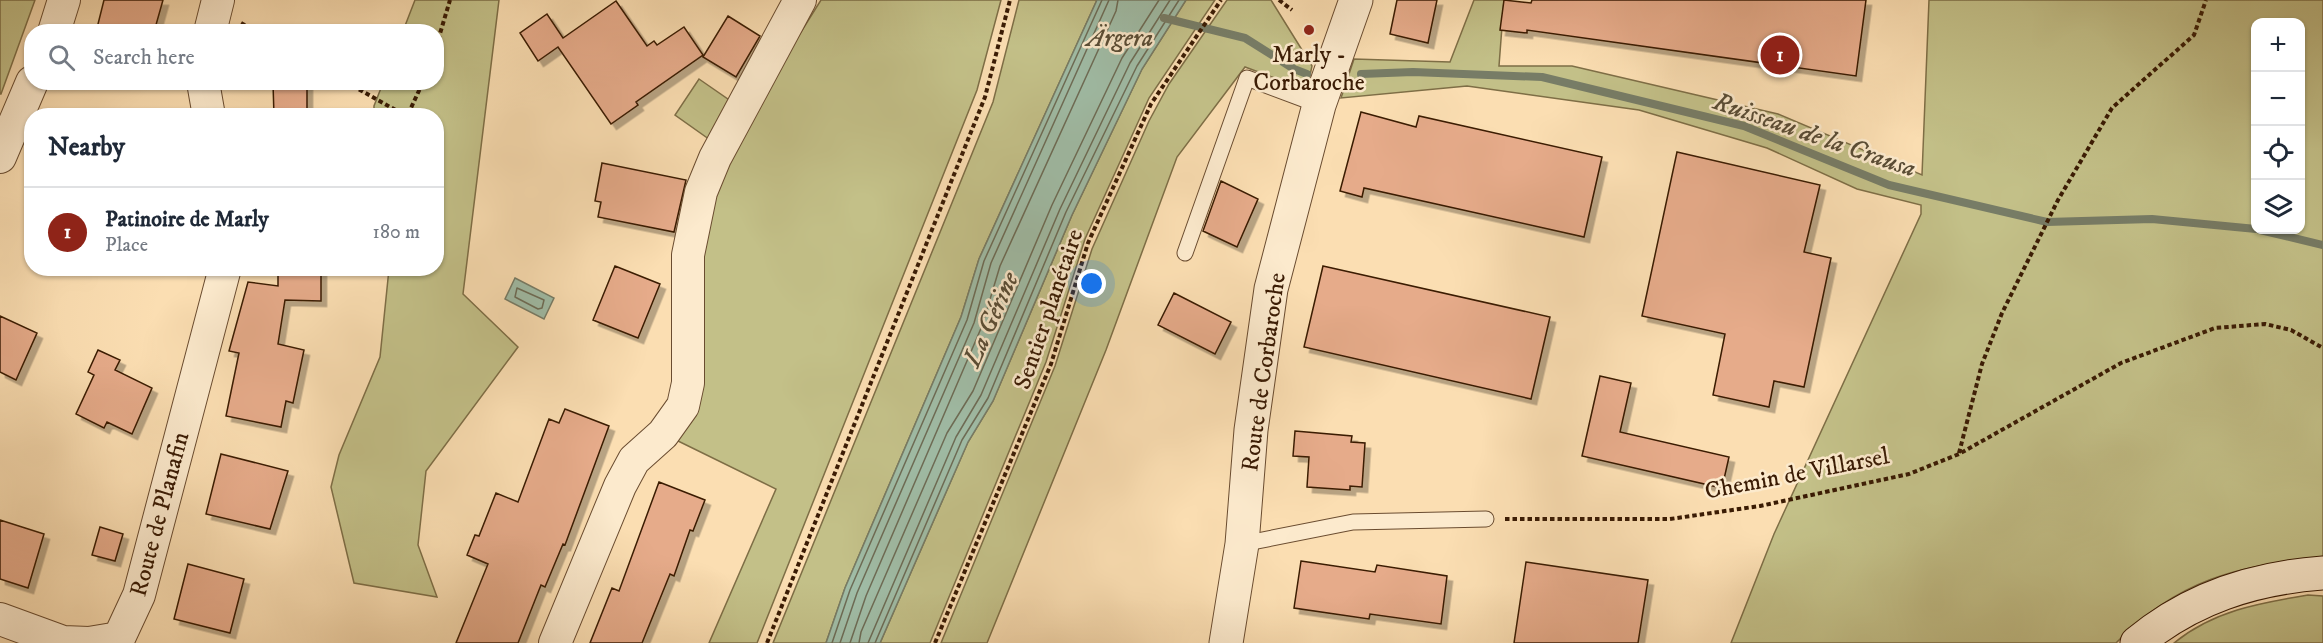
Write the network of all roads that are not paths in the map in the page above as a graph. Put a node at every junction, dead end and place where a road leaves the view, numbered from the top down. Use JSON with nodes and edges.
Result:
{"nodes":[{"id":1,"x":64,"y":0,"type":"edge"},
{"id":2,"x":218,"y":0,"type":"edge"},
{"id":3,"x":800,"y":0,"type":"edge"},
{"id":4,"x":1356,"y":0,"type":"edge"},
{"id":5,"x":56,"y":24,"type":"edge"},
{"id":6,"x":212,"y":24,"type":"edge"},
{"id":7,"x":29,"y":90,"type":"edge"},
{"id":8,"x":204,"y":90,"type":"edge"},
{"id":9,"x":1319,"y":105,"type":"junction"},
{"id":10,"x":207,"y":108,"type":"edge"},
{"id":11,"x":0,"y":157,"type":"edge"},
{"id":12,"x":1185,"y":253,"type":"dead end"},
{"id":13,"x":223,"y":276,"type":"edge"},
{"id":14,"x":1486,"y":519,"type":"road end"},
{"id":15,"x":1242,"y":544,"type":"junction"},
{"id":16,"x":2323,"y":573,"type":"edge"},
{"id":17,"x":0,"y":619,"type":"edge"},
{"id":18,"x":120,"y":640,"type":"edge"},
{"id":19,"x":555,"y":643,"type":"edge"},
{"id":20,"x":1226,"y":643,"type":"edge"},
{"id":21,"x":2137,"y":643,"type":"edge"}],
"edges":[{"from":1,"to":5,"type":"street"},
{"from":2,"to":6,"type":"street"},
{"from":3,"to":19,"type":"street"},
{"from":4,"to":9,"type":"street","name":"Route de Corbaroche"},
{"from":7,"to":11,"type":"street"},
{"from":8,"to":10,"type":"street"},
{"from":9,"to":12,"type":"lane"},
{"from":9,"to":15,"type":"street","name":"Route de Corbaroche"},
{"from":13,"to":18,"type":"street","name":"Route de Planafin"},
{"from":14,"to":15,"type":"lane"},
{"from":15,"to":20,"type":"street","name":"Route de Corbaroche"},
{"from":16,"to":21,"type":"street"},
{"from":17,"to":18,"type":"street","name":"Route de Planafin"}]}
